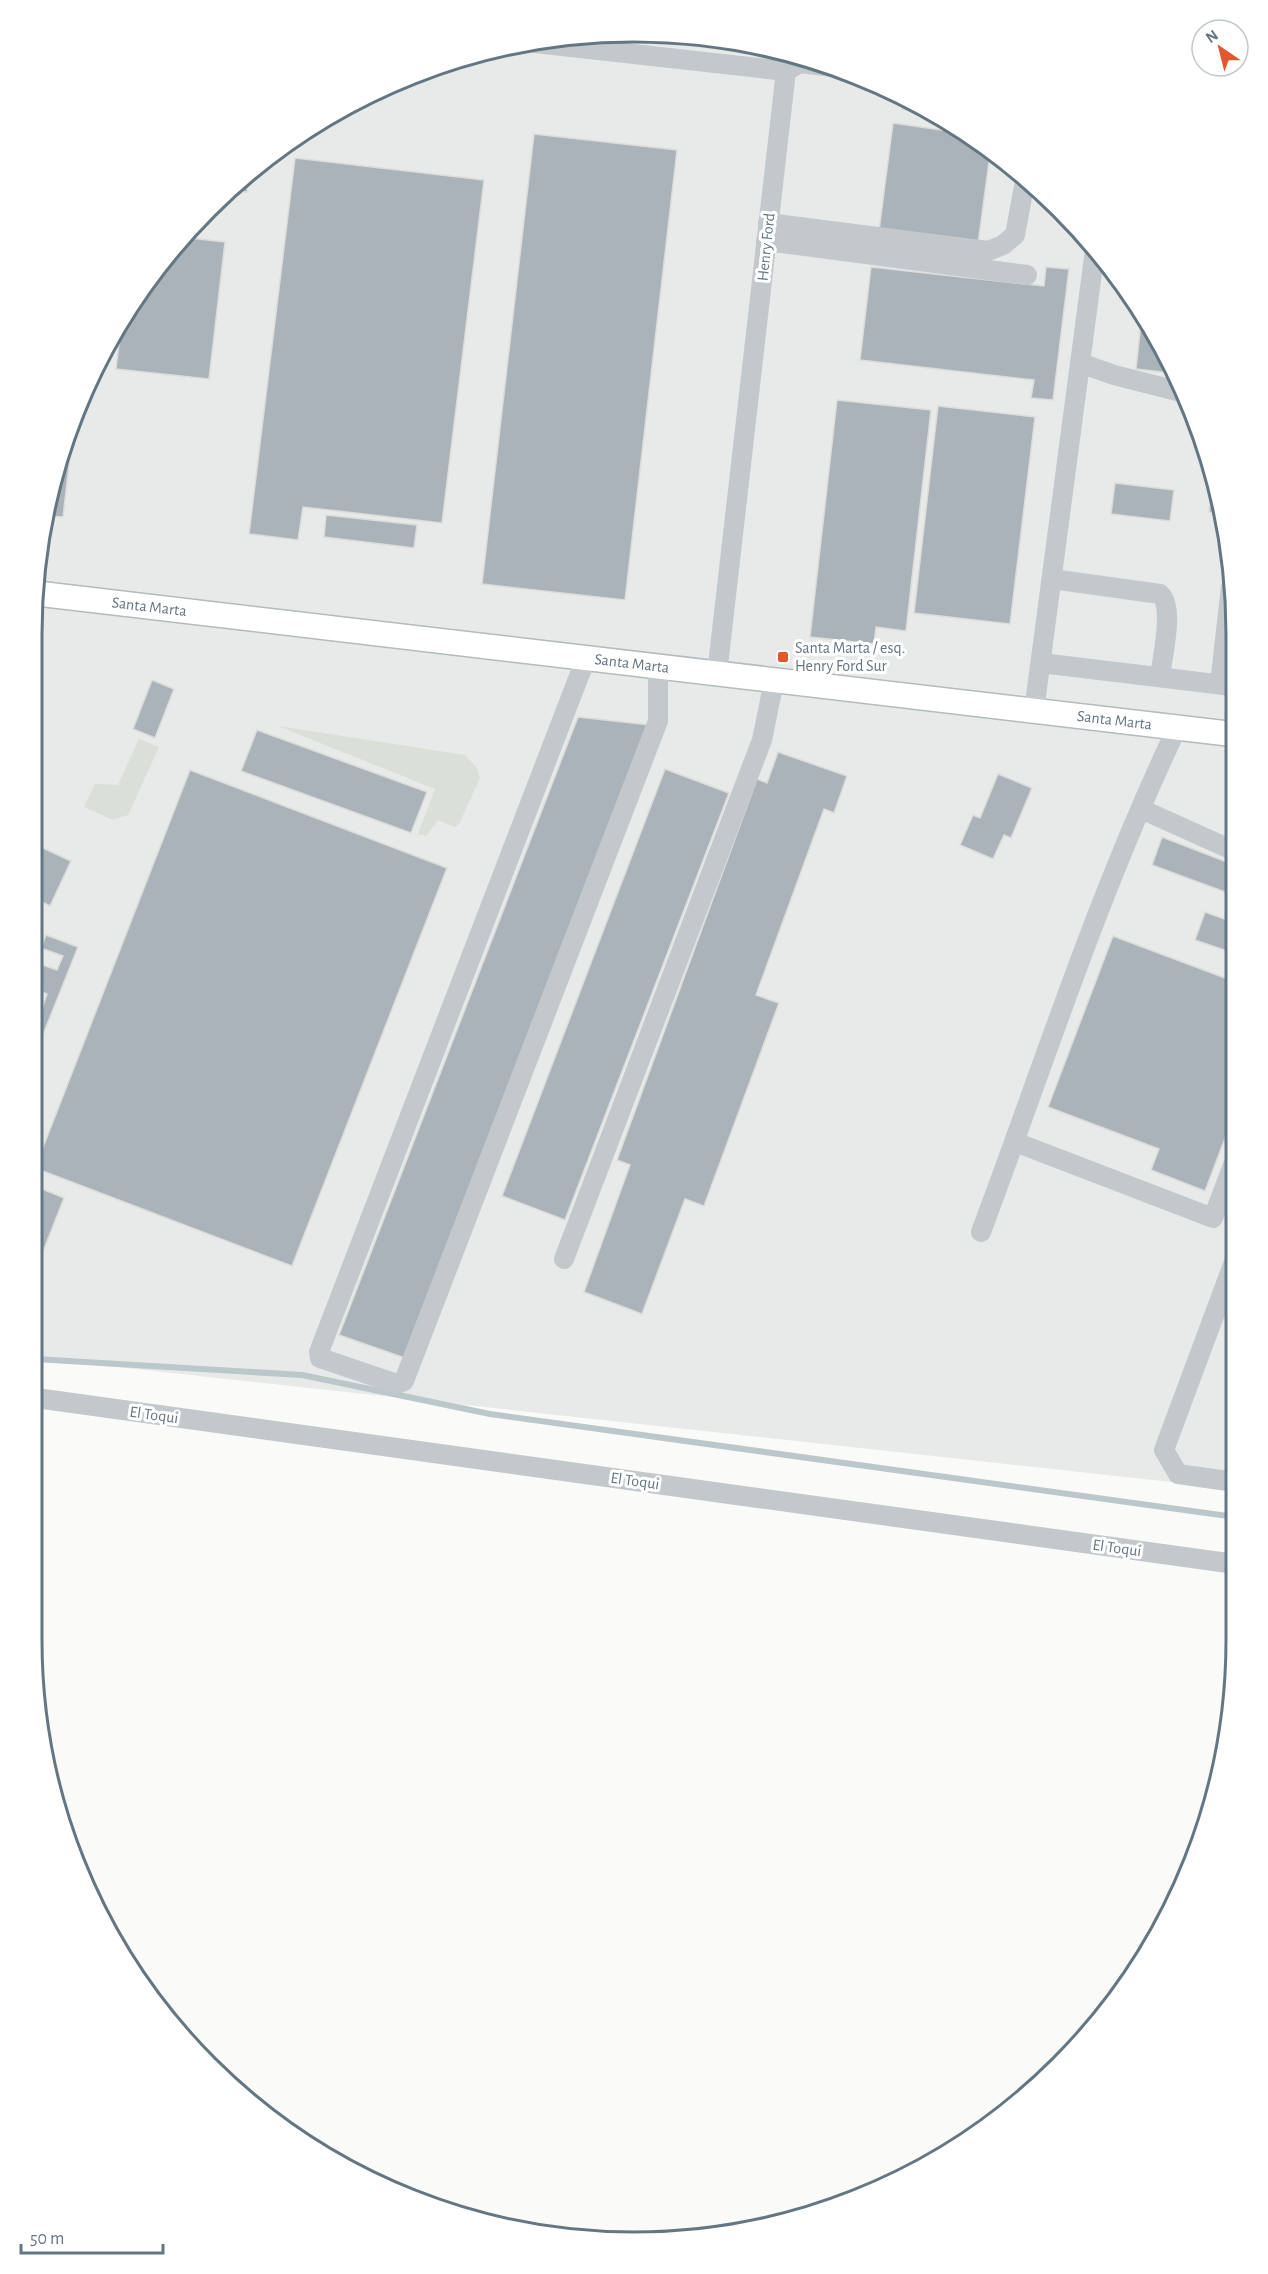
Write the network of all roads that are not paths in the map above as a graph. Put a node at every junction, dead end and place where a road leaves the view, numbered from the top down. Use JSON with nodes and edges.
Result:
{"nodes":[{"id":1,"x":576,"y":45,"type":"edge"},
{"id":2,"x":793,"y":64,"type":"edge"},
{"id":3,"x":795,"y":64,"type":"edge"},
{"id":4,"x":1024,"y":189,"type":"edge"},
{"id":5,"x":767,"y":232,"type":"junction"},
{"id":6,"x":1093,"y":261,"type":"edge"},
{"id":7,"x":1027,"y":275,"type":"dead end"},
{"id":8,"x":1080,"y":363,"type":"junction"},
{"id":9,"x":1173,"y":390,"type":"edge"},
{"id":10,"x":1052,"y":579,"type":"junction"},
{"id":11,"x":43,"y":593,"type":"edge"},
{"id":12,"x":586,"y":658,"type":"junction"},
{"id":13,"x":1041,"y":663,"type":"junction"},
{"id":14,"x":658,"y":667,"type":"junction"},
{"id":15,"x":717,"y":674,"type":"junction"},
{"id":16,"x":1160,"y":677,"type":"junction"},
{"id":17,"x":774,"y":681,"type":"junction"},
{"id":18,"x":1226,"y":685,"type":"edge"},
{"id":19,"x":1034,"y":711,"type":"junction"},
{"id":20,"x":1177,"y":728,"type":"junction"},
{"id":21,"x":1226,"y":733,"type":"edge"},
{"id":22,"x":1141,"y":809,"type":"junction"},
{"id":23,"x":1226,"y":847,"type":"edge"},
{"id":24,"x":1015,"y":1142,"type":"junction"},
{"id":25,"x":1226,"y":1184,"type":"edge"},
{"id":26,"x":981,"y":1232,"type":"dead end"},
{"id":27,"x":564,"y":1259,"type":"dead end"},
{"id":28,"x":1226,"y":1283,"type":"edge"},
{"id":29,"x":42,"y":1399,"type":"edge"},
{"id":30,"x":1226,"y":1481,"type":"edge"},
{"id":31,"x":1226,"y":1563,"type":"edge"}],
"edges":[{"from":1,"to":2,"type":"street"},
{"from":3,"to":5,"type":"street","name":"Henry Ford"},
{"from":4,"to":5,"type":"street"},
{"from":5,"to":7,"type":"street"},
{"from":5,"to":15,"type":"street","name":"Henry Ford"},
{"from":6,"to":8,"type":"street"},
{"from":8,"to":9,"type":"street"},
{"from":8,"to":10,"type":"street"},
{"from":10,"to":13,"type":"street"},
{"from":10,"to":16,"type":"street"},
{"from":11,"to":12,"type":"main road","name":"Santa Marta"},
{"from":12,"to":14,"type":"main road","name":"Santa Marta"},
{"from":12,"to":14,"type":"street"},
{"from":13,"to":16,"type":"street"},
{"from":13,"to":19,"type":"street"},
{"from":14,"to":15,"type":"main road","name":"Santa Marta"},
{"from":15,"to":17,"type":"main road","name":"Santa Marta"},
{"from":16,"to":18,"type":"street"},
{"from":17,"to":19,"type":"main road","name":"Santa Marta"},
{"from":17,"to":27,"type":"street"},
{"from":19,"to":20,"type":"main road","name":"Santa Marta"},
{"from":20,"to":21,"type":"main road","name":"Santa Marta"},
{"from":20,"to":22,"type":"street"},
{"from":22,"to":23,"type":"street"},
{"from":22,"to":24,"type":"street"},
{"from":24,"to":25,"type":"street"},
{"from":24,"to":26,"type":"street"},
{"from":28,"to":30,"type":"street"},
{"from":29,"to":31,"type":"street","name":"El Toqui"}]}
